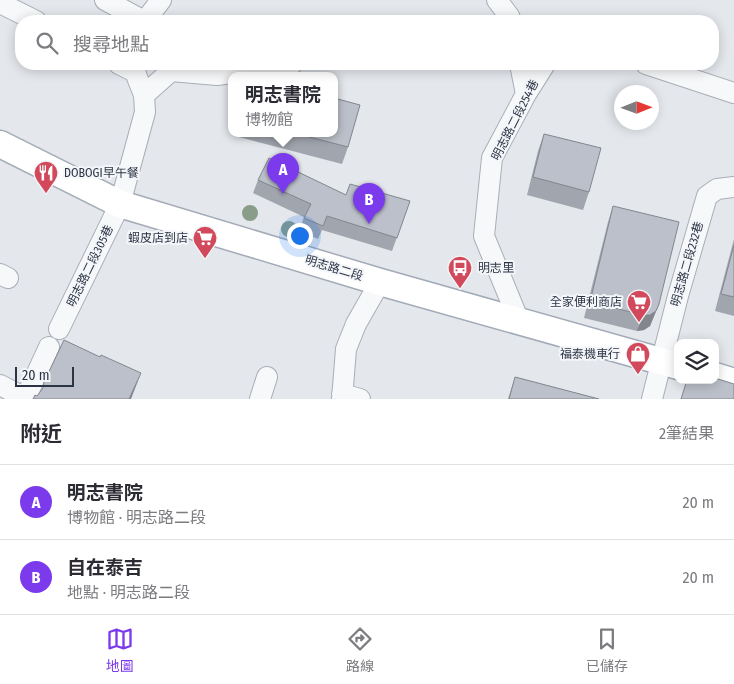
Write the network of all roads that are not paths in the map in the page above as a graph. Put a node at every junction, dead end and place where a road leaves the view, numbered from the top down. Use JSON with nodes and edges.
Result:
{"nodes":[{"id":1,"x":105,"y":0,"type":"edge"},
{"id":2,"x":162,"y":0,"type":"edge"},
{"id":3,"x":497,"y":0,"type":"edge"},
{"id":4,"x":1,"y":4,"type":"edge"},
{"id":5,"x":24,"y":15,"type":"edge"},
{"id":6,"x":134,"y":15,"type":"edge"},
{"id":7,"x":150,"y":15,"type":"edge"},
{"id":8,"x":508,"y":15,"type":"edge"},
{"id":9,"x":132,"y":70,"type":"edge"},
{"id":10,"x":251,"y":70,"type":"edge"},
{"id":11,"x":521,"y":70,"type":"edge"},
{"id":12,"x":541,"y":70,"type":"edge"},
{"id":13,"x":664,"y":70,"type":"edge"},
{"id":14,"x":237,"y":72,"type":"edge"},
{"id":15,"x":228,"y":73,"type":"edge"},
{"id":16,"x":734,"y":93,"type":"edge"},
{"id":17,"x":526,"y":94,"type":"junction"},
{"id":18,"x":144,"y":104,"type":"junction"},
{"id":19,"x":0,"y":144,"type":"edge"},
{"id":20,"x":734,"y":187,"type":"edge"},
{"id":21,"x":120,"y":204,"type":"junction"},
{"id":22,"x":380,"y":282,"type":"junction"},
{"id":23,"x":519,"y":322,"type":"junction"},
{"id":24,"x":59,"y":329,"type":"dead end"},
{"id":25,"x":49,"y":347,"type":"dead end"},
{"id":26,"x":669,"y":363,"type":"edge"},
{"id":27,"x":267,"y":377,"type":"dead end"},
{"id":28,"x":719,"y":377,"type":"edge"},
{"id":29,"x":734,"y":382,"type":"edge"},
{"id":30,"x":0,"y":386,"type":"edge"},
{"id":31,"x":348,"y":397,"type":"edge"},
{"id":32,"x":25,"y":399,"type":"edge"},
{"id":33,"x":260,"y":399,"type":"edge"},
{"id":34,"x":652,"y":399,"type":"edge"}],
"edges":[{"from":1,"to":6,"type":"street"},
{"from":2,"to":7,"type":"street"},
{"from":3,"to":8,"type":"street"},
{"from":4,"to":5,"type":"street"},
{"from":9,"to":18,"type":"street"},
{"from":10,"to":14,"type":"street"},
{"from":11,"to":17,"type":"street"},
{"from":12,"to":17,"type":"street","name":"明志路二段254巷"},
{"from":13,"to":16,"type":"street"},
{"from":15,"to":18,"type":"street"},
{"from":17,"to":23,"type":"street","name":"明志路二段254巷"},
{"from":18,"to":21,"type":"street","name":"明志路二段305巷"},
{"from":19,"to":21,"type":"main road","name":"明志路二段"},
{"from":20,"to":26,"type":"street","name":"明志路二段232巷"},
{"from":21,"to":22,"type":"main road","name":"明志路二段"},
{"from":21,"to":24,"type":"street","name":"明志路二段305巷"},
{"from":22,"to":23,"type":"main road","name":"明志路二段"},
{"from":22,"to":31,"type":"street"},
{"from":23,"to":26,"type":"main road","name":"明志路二段"},
{"from":25,"to":32,"type":"street"},
{"from":26,"to":34,"type":"street"},
{"from":27,"to":33,"type":"street"},
{"from":28,"to":29,"type":"main road"},
{"from":30,"to":32,"type":"street"}]}
